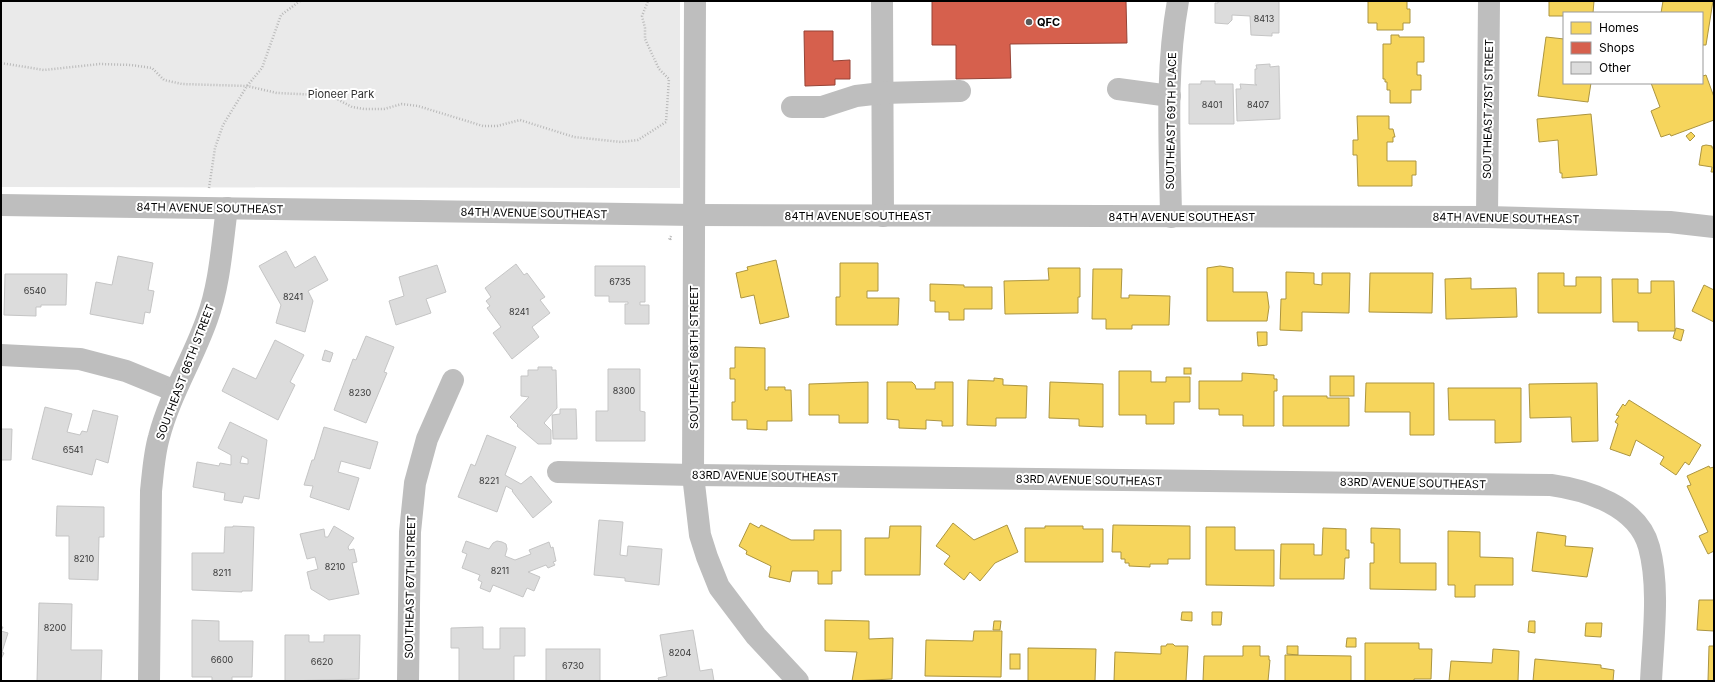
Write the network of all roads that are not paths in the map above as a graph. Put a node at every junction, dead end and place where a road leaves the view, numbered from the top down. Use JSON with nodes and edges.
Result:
{"nodes":[{"id":1,"x":695,"y":1,"type":"edge"},
{"id":2,"x":882,"y":1,"type":"edge"},
{"id":3,"x":1178,"y":1,"type":"edge"},
{"id":4,"x":1490,"y":1,"type":"edge"},
{"id":5,"x":1118,"y":89,"type":"dead end"},
{"id":6,"x":960,"y":91,"type":"dead end"},
{"id":7,"x":882,"y":93,"type":"junction"},
{"id":8,"x":1170,"y":96,"type":"junction"},
{"id":9,"x":792,"y":107,"type":"dead end"},
{"id":10,"x":1,"y":205,"type":"edge"},
{"id":11,"x":217,"y":208,"type":"junction"},
{"id":12,"x":695,"y":215,"type":"junction"},
{"id":13,"x":883,"y":216,"type":"junction"},
{"id":14,"x":1171,"y":217,"type":"junction"},
{"id":15,"x":1487,"y":217,"type":"junction"},
{"id":16,"x":1714,"y":227,"type":"edge"},
{"id":17,"x":1,"y":355,"type":"edge"},
{"id":18,"x":453,"y":380,"type":"dead end"},
{"id":19,"x":175,"y":391,"type":"junction"},
{"id":20,"x":558,"y":472,"type":"dead end"},
{"id":21,"x":693,"y":475,"type":"junction"},
{"id":22,"x":149,"y":681,"type":"edge"},
{"id":23,"x":408,"y":681,"type":"edge"},
{"id":24,"x":798,"y":681,"type":"edge"},
{"id":25,"x":1651,"y":681,"type":"edge"}],
"edges":[{"from":1,"to":12,"type":"street","name":"SOUTHEAST 68TH STREET"},
{"from":2,"to":7,"type":"street"},
{"from":3,"to":8,"type":"street","name":"SOUTHEAST 69TH PLACE"},
{"from":4,"to":15,"type":"street","name":"SOUTHEAST 71ST STREET"},
{"from":5,"to":8,"type":"street"},
{"from":6,"to":7,"type":"street"},
{"from":7,"to":9,"type":"street"},
{"from":7,"to":13,"type":"street"},
{"from":8,"to":14,"type":"street","name":"SOUTHEAST 69TH PLACE"},
{"from":10,"to":11,"type":"street","name":"84TH AVENUE SOUTHEAST"},
{"from":11,"to":12,"type":"street","name":"84TH AVENUE SOUTHEAST"},
{"from":11,"to":19,"type":"street","name":"SOUTHEAST 66TH STREET"},
{"from":12,"to":13,"type":"street","name":"84TH AVENUE SOUTHEAST"},
{"from":12,"to":21,"type":"street","name":"SOUTHEAST 68TH STREET"},
{"from":13,"to":14,"type":"street","name":"84TH AVENUE SOUTHEAST"},
{"from":14,"to":15,"type":"street","name":"84TH AVENUE SOUTHEAST"},
{"from":15,"to":16,"type":"street","name":"84TH AVENUE SOUTHEAST"},
{"from":17,"to":19,"type":"street"},
{"from":18,"to":23,"type":"street","name":"SOUTHEAST 67TH STREET"},
{"from":19,"to":22,"type":"street","name":"SOUTHEAST 66TH STREET"},
{"from":20,"to":21,"type":"street","name":"83RD AVENUE SOUTHEAST"},
{"from":21,"to":24,"type":"street","name":"SOUTHEAST 68TH STREET"},
{"from":21,"to":25,"type":"street","name":"83RD AVENUE SOUTHEAST"}]}
